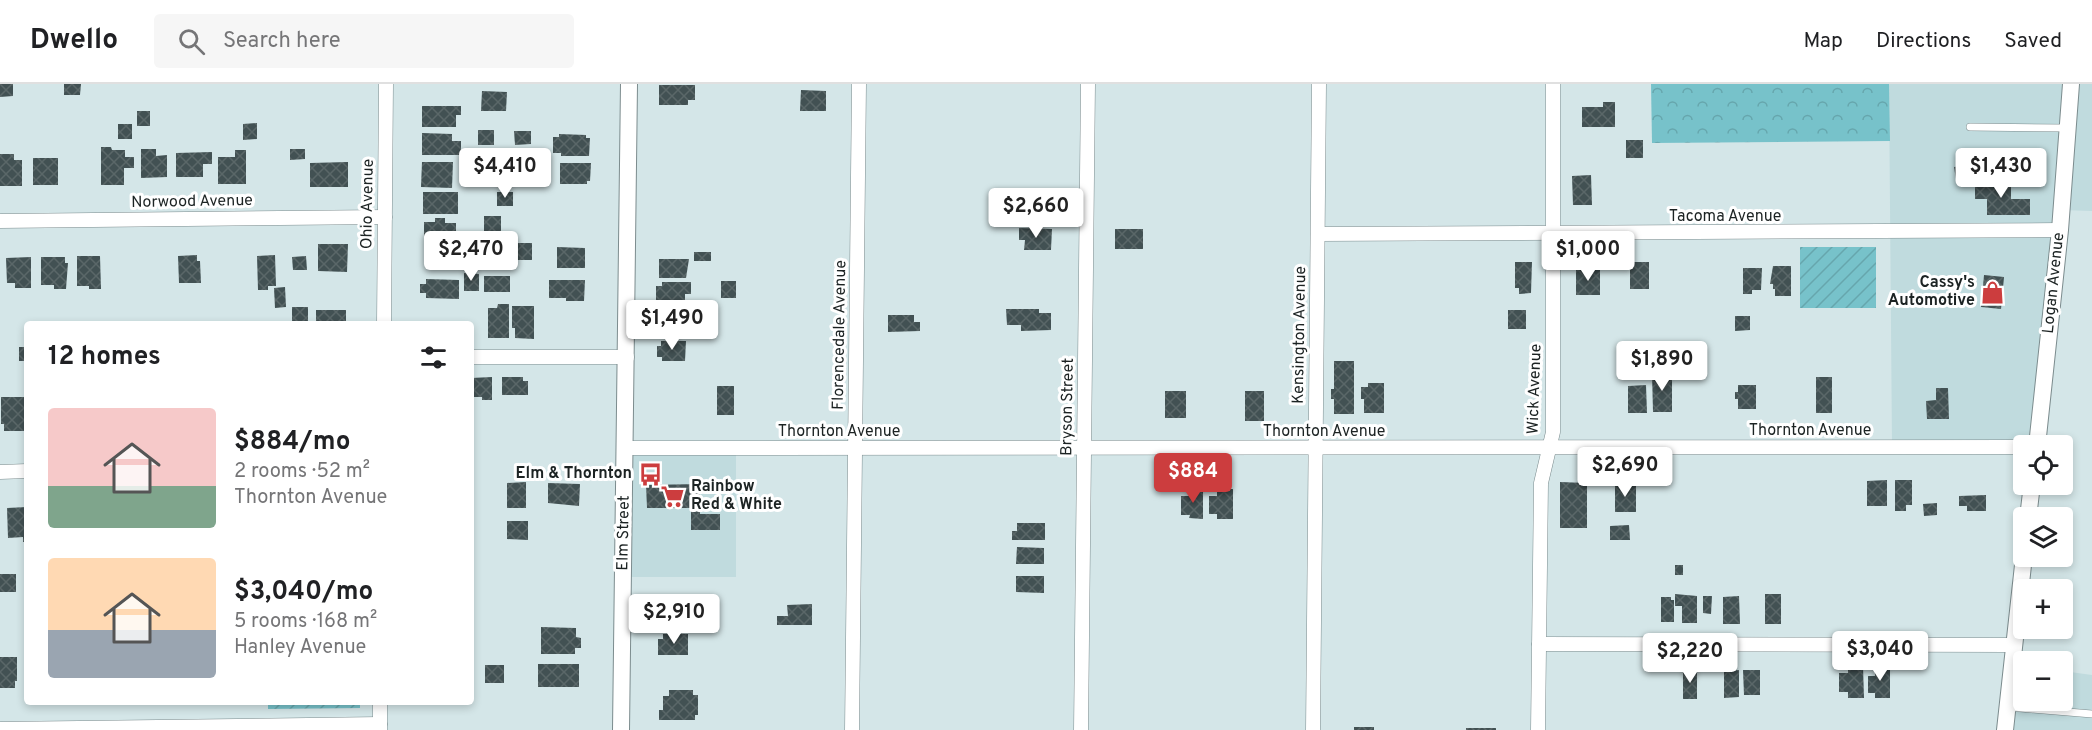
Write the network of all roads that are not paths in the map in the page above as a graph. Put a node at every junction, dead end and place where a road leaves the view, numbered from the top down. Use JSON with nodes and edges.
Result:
{"nodes":[{"id":1,"x":386,"y":84,"type":"edge"},
{"id":2,"x":629,"y":84,"type":"edge"},
{"id":3,"x":859,"y":84,"type":"edge"},
{"id":4,"x":1088,"y":84,"type":"edge"},
{"id":5,"x":1318,"y":84,"type":"edge"},
{"id":6,"x":1553,"y":84,"type":"edge"},
{"id":7,"x":2071,"y":84,"type":"edge"},
{"id":8,"x":1970,"y":127,"type":"dead end"},
{"id":9,"x":2067,"y":128,"type":"junction"},
{"id":10,"x":385,"y":217,"type":"junction"},
{"id":11,"x":0,"y":221,"type":"edge"},
{"id":12,"x":2060,"y":231,"type":"junction"},
{"id":13,"x":1318,"y":234,"type":"junction"},
{"id":14,"x":1554,"y":234,"type":"junction"},
{"id":15,"x":384,"y":321,"type":"edge"},
{"id":16,"x":474,"y":357,"type":"edge"},
{"id":17,"x":627,"y":357,"type":"junction"},
{"id":18,"x":2038,"y":435,"type":"edge"},
{"id":19,"x":2013,"y":447,"type":"edge"},
{"id":20,"x":626,"y":448,"type":"junction"},
{"id":21,"x":1084,"y":448,"type":"junction"},
{"id":22,"x":1316,"y":448,"type":"junction"},
{"id":23,"x":1549,"y":448,"type":"junction"},
{"id":24,"x":856,"y":449,"type":"junction"},
{"id":25,"x":24,"y":471,"type":"edge"},
{"id":26,"x":0,"y":472,"type":"edge"},
{"id":27,"x":2023,"y":567,"type":"edge"},
{"id":28,"x":1539,"y":644,"type":"junction"},
{"id":29,"x":2014,"y":645,"type":"junction"},
{"id":30,"x":380,"y":705,"type":"edge"},
{"id":31,"x":2007,"y":706,"type":"junction"},
{"id":32,"x":2092,"y":714,"type":"edge"},
{"id":33,"x":380,"y":727,"type":"edge"},
{"id":34,"x":0,"y":729,"type":"edge"},
{"id":35,"x":621,"y":730,"type":"edge"},
{"id":36,"x":852,"y":730,"type":"edge"},
{"id":37,"x":1081,"y":730,"type":"edge"},
{"id":38,"x":1313,"y":730,"type":"edge"},
{"id":39,"x":1538,"y":730,"type":"edge"},
{"id":40,"x":2005,"y":730,"type":"edge"}],
"edges":[{"from":1,"to":10,"type":"street","name":"Ohio Avenue"},
{"from":2,"to":17,"type":"street","name":"Elm Street"},
{"from":3,"to":24,"type":"street","name":"Florencedale Avenue"},
{"from":4,"to":21,"type":"street","name":"Bryson Street"},
{"from":5,"to":13,"type":"street","name":"Kensington Avenue"},
{"from":6,"to":14,"type":"street","name":"Wick Avenue"},
{"from":7,"to":9,"type":"street","name":"Logan Avenue"},
{"from":8,"to":9,"type":"lane"},
{"from":9,"to":12,"type":"street","name":"Logan Avenue"},
{"from":10,"to":11,"type":"street","name":"Norwood Avenue"},
{"from":10,"to":15,"type":"street","name":"Ohio Avenue"},
{"from":12,"to":14,"type":"street","name":"Tacoma Avenue"},
{"from":12,"to":18,"type":"street","name":"Logan Avenue"},
{"from":13,"to":14,"type":"street","name":"Tacoma Avenue"},
{"from":13,"to":22,"type":"street","name":"Kensington Avenue"},
{"from":14,"to":23,"type":"street","name":"Wick Avenue"},
{"from":16,"to":17,"type":"street"},
{"from":17,"to":20,"type":"street","name":"Elm Street"},
{"from":19,"to":23,"type":"street","name":"Thornton Avenue"},
{"from":20,"to":24,"type":"street","name":"Thornton Avenue"},
{"from":20,"to":35,"type":"street","name":"Elm Street"},
{"from":21,"to":22,"type":"street","name":"Thornton Avenue"},
{"from":21,"to":24,"type":"street","name":"Thornton Avenue"},
{"from":21,"to":37,"type":"street","name":"Bryson Street"},
{"from":22,"to":23,"type":"street","name":"Thornton Avenue"},
{"from":22,"to":38,"type":"street","name":"Kensington Avenue"},
{"from":23,"to":28,"type":"street","name":"Wick Avenue"},
{"from":24,"to":36,"type":"street","name":"Florencedale Avenue"},
{"from":25,"to":26,"type":"street"},
{"from":27,"to":29,"type":"street"},
{"from":28,"to":29,"type":"street"},
{"from":28,"to":39,"type":"street","name":"Wick Avenue"},
{"from":29,"to":31,"type":"street"},
{"from":30,"to":33,"type":"street"},
{"from":31,"to":32,"type":"lane"},
{"from":31,"to":40,"type":"street"},
{"from":33,"to":34,"type":"street"}]}
